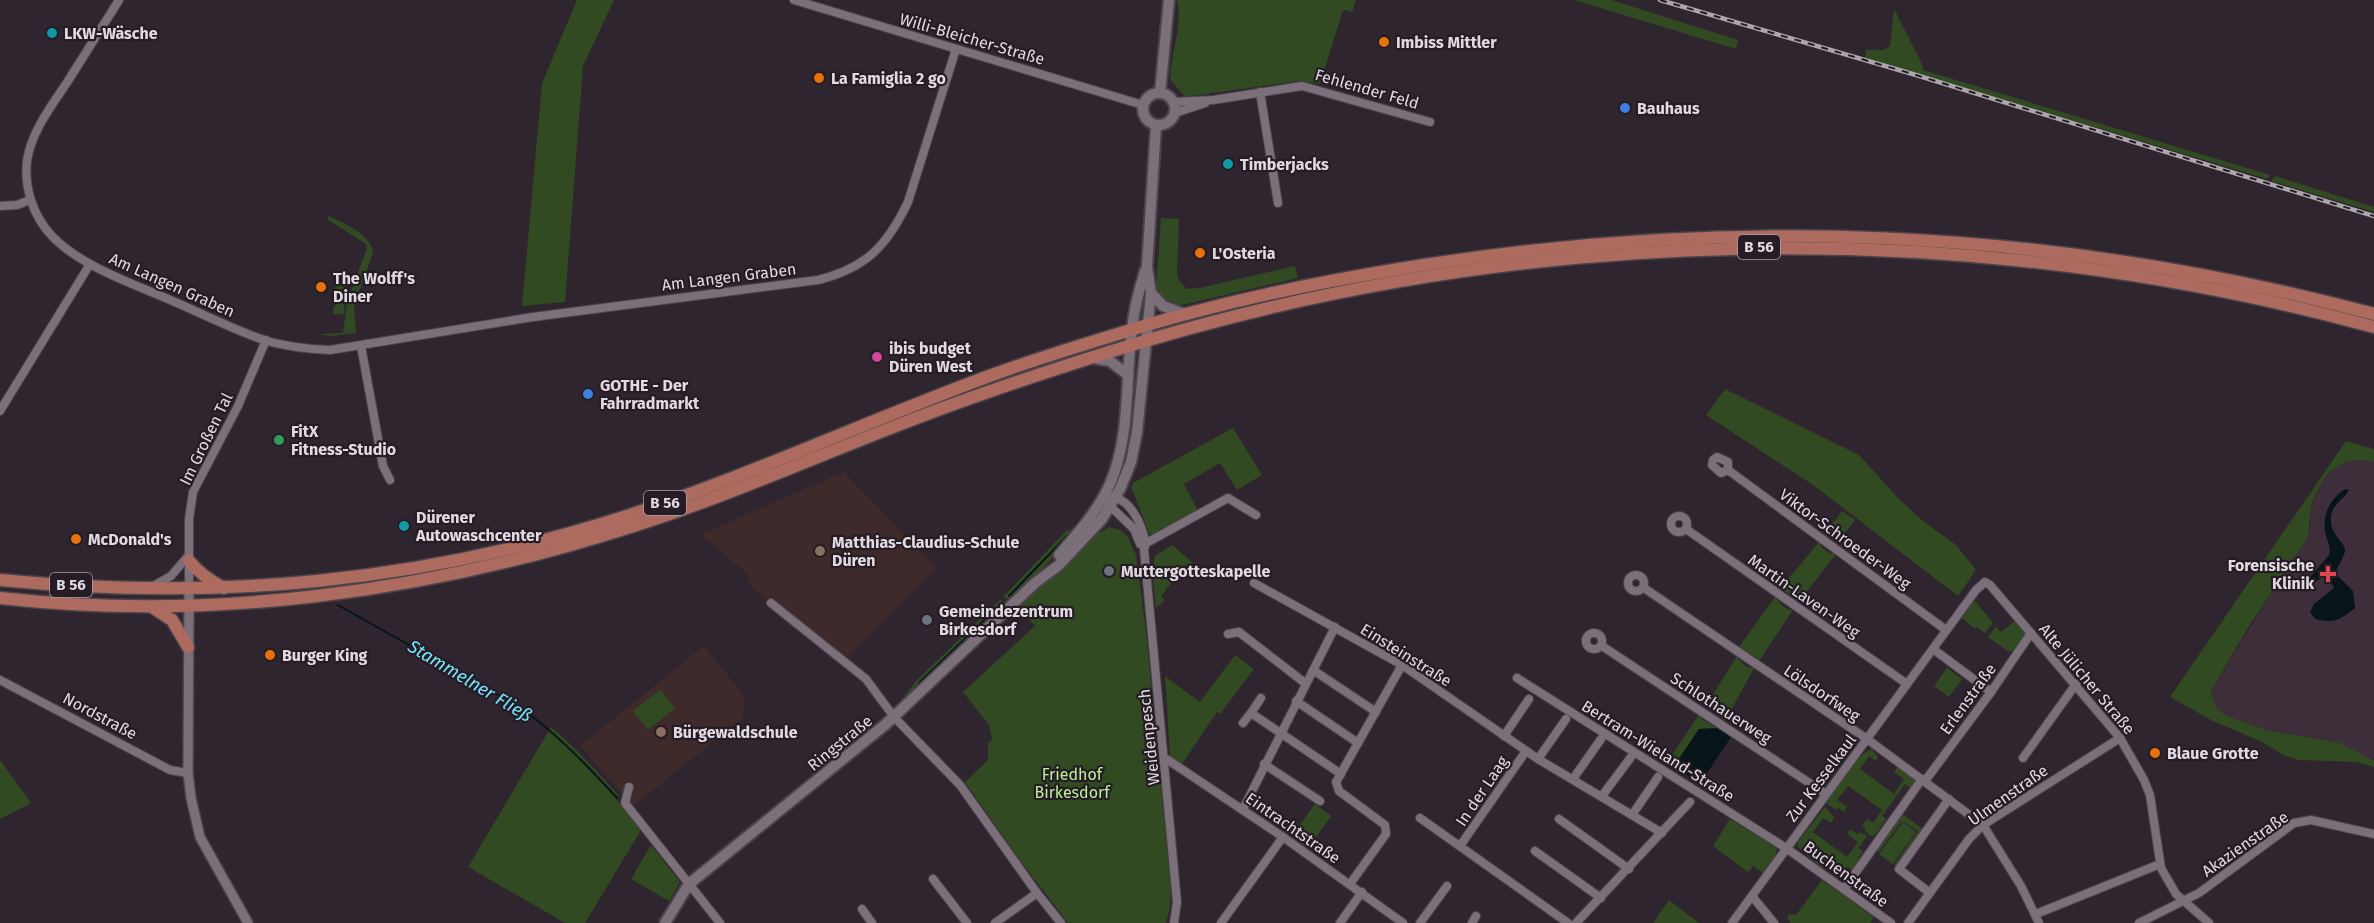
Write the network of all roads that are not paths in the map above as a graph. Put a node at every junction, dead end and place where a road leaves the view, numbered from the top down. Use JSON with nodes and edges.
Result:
{"nodes":[{"id":1,"x":119,"y":0,"type":"edge"},
{"id":2,"x":794,"y":0,"type":"edge"},
{"id":3,"x":1169,"y":0,"type":"edge"},
{"id":4,"x":956,"y":49,"type":"junction"},
{"id":5,"x":1260,"y":92,"type":"junction"},
{"id":6,"x":1160,"y":93,"type":"junction"},
{"id":7,"x":1143,"y":105,"type":"junction"},
{"id":8,"x":1174,"y":107,"type":"junction"},
{"id":9,"x":1430,"y":122,"type":"dead end"},
{"id":10,"x":1156,"y":126,"type":"junction"},
{"id":11,"x":30,"y":200,"type":"junction"},
{"id":12,"x":1278,"y":203,"type":"dead end"},
{"id":13,"x":0,"y":206,"type":"edge"},
{"id":14,"x":90,"y":264,"type":"junction"},
{"id":15,"x":1147,"y":267,"type":"junction"},
{"id":16,"x":1151,"y":293,"type":"junction"},
{"id":17,"x":2374,"y":314,"type":"edge"},
{"id":18,"x":1187,"y":315,"type":"junction"},
{"id":19,"x":1147,"y":326,"type":"junction"},
{"id":20,"x":2374,"y":327,"type":"edge"},
{"id":21,"x":1132,"y":330,"type":"junction"},
{"id":22,"x":266,"y":340,"type":"junction"},
{"id":23,"x":1145,"y":341,"type":"junction"},
{"id":24,"x":361,"y":345,"type":"junction"},
{"id":25,"x":1130,"y":346,"type":"junction"},
{"id":26,"x":1090,"y":358,"type":"junction"},
{"id":27,"x":1128,"y":375,"type":"junction"},
{"id":28,"x":0,"y":411,"type":"edge"},
{"id":29,"x":1728,"y":470,"type":"dead end"},
{"id":30,"x":390,"y":480,"type":"dead end"},
{"id":31,"x":1110,"y":500,"type":"junction"},
{"id":32,"x":1256,"y":515,"type":"dead end"},
{"id":33,"x":1686,"y":529,"type":"dead end"},
{"id":34,"x":1143,"y":544,"type":"junction"},
{"id":35,"x":189,"y":558,"type":"junction"},
{"id":36,"x":0,"y":580,"type":"edge"},
{"id":37,"x":1254,"y":583,"type":"dead end"},
{"id":38,"x":1990,"y":585,"type":"joint"},
{"id":39,"x":226,"y":588,"type":"junction"},
{"id":40,"x":1644,"y":588,"type":"dead end"},
{"id":41,"x":142,"y":589,"type":"junction"},
{"id":42,"x":189,"y":590,"type":"junction"},
{"id":43,"x":0,"y":598,"type":"edge"},
{"id":44,"x":771,"y":603,"type":"dead end"},
{"id":45,"x":188,"y":606,"type":"junction"},
{"id":46,"x":151,"y":607,"type":"junction"},
{"id":47,"x":1335,"y":627,"type":"junction"},
{"id":48,"x":1946,"y":630,"type":"junction"},
{"id":49,"x":2031,"y":633,"type":"junction"},
{"id":50,"x":1228,"y":634,"type":"dead end"},
{"id":51,"x":1602,"y":646,"type":"dead end"},
{"id":52,"x":189,"y":647,"type":"junction"},
{"id":53,"x":1933,"y":649,"type":"junction"},
{"id":54,"x":1402,"y":665,"type":"junction"},
{"id":55,"x":1313,"y":670,"type":"junction"},
{"id":56,"x":1517,"y":678,"type":"dead end"},
{"id":57,"x":0,"y":680,"type":"edge"},
{"id":58,"x":1305,"y":683,"type":"junction"},
{"id":59,"x":1907,"y":684,"type":"junction"},
{"id":60,"x":2076,"y":684,"type":"junction"},
{"id":61,"x":1991,"y":692,"type":"junction"},
{"id":62,"x":1261,"y":698,"type":"dead end"},
{"id":63,"x":1529,"y":699,"type":"dead end"},
{"id":64,"x":1296,"y":701,"type":"junction"},
{"id":65,"x":1376,"y":712,"type":"junction"},
{"id":66,"x":1251,"y":713,"type":"junction"},
{"id":67,"x":894,"y":717,"type":"junction"},
{"id":68,"x":1566,"y":719,"type":"dead end"},
{"id":69,"x":1243,"y":723,"type":"dead end"},
{"id":70,"x":1280,"y":734,"type":"junction"},
{"id":71,"x":1504,"y":736,"type":"junction"},
{"id":72,"x":2120,"y":738,"type":"junction"},
{"id":73,"x":1601,"y":739,"type":"dead end"},
{"id":74,"x":1867,"y":739,"type":"junction"},
{"id":75,"x":1358,"y":743,"type":"junction"},
{"id":76,"x":1526,"y":751,"type":"junction"},
{"id":77,"x":1631,"y":757,"type":"dead end"},
{"id":78,"x":1165,"y":758,"type":"junction"},
{"id":79,"x":2023,"y":758,"type":"dead end"},
{"id":80,"x":1538,"y":759,"type":"junction"},
{"id":81,"x":1264,"y":764,"type":"junction"},
{"id":82,"x":188,"y":773,"type":"junction"},
{"id":83,"x":1341,"y":774,"type":"junction"},
{"id":84,"x":1658,"y":777,"type":"dead end"},
{"id":85,"x":1573,"y":779,"type":"junction"},
{"id":86,"x":1923,"y":780,"type":"junction"},
{"id":87,"x":629,"y":787,"type":"dead end"},
{"id":88,"x":1826,"y":794,"type":"junction"},
{"id":89,"x":1602,"y":796,"type":"junction"},
{"id":90,"x":1949,"y":799,"type":"junction"},
{"id":91,"x":1320,"y":801,"type":"dead end"},
{"id":92,"x":1690,"y":802,"type":"dead end"},
{"id":93,"x":1243,"y":809,"type":"junction"},
{"id":94,"x":1632,"y":815,"type":"junction"},
{"id":95,"x":1420,"y":818,"type":"dead end"},
{"id":96,"x":1559,"y":819,"type":"dead end"},
{"id":97,"x":1983,"y":825,"type":"junction"},
{"id":98,"x":1662,"y":833,"type":"junction"},
{"id":99,"x":2374,"y":834,"type":"edge"},
{"id":100,"x":1283,"y":837,"type":"junction"},
{"id":101,"x":1460,"y":846,"type":"junction"},
{"id":102,"x":1786,"y":848,"type":"junction"},
{"id":103,"x":1535,"y":851,"type":"dead end"},
{"id":104,"x":2160,"y":864,"type":"junction"},
{"id":105,"x":1629,"y":869,"type":"junction"},
{"id":106,"x":933,"y":879,"type":"dead end"},
{"id":107,"x":689,"y":884,"type":"junction"},
{"id":108,"x":1350,"y":884,"type":"junction"},
{"id":109,"x":1447,"y":886,"type":"dead end"},
{"id":110,"x":1844,"y":889,"type":"junction"},
{"id":111,"x":1362,"y":892,"type":"junction"},
{"id":112,"x":1930,"y":892,"type":"junction"},
{"id":113,"x":1037,"y":893,"type":"junction"},
{"id":114,"x":1752,"y":896,"type":"junction"},
{"id":115,"x":1600,"y":898,"type":"junction"},
{"id":116,"x":2185,"y":902,"type":"junction"},
{"id":117,"x":862,"y":909,"type":"dead end"},
{"id":118,"x":2036,"y":914,"type":"junction"},
{"id":119,"x":248,"y":923,"type":"edge"},
{"id":120,"x":665,"y":923,"type":"edge"},
{"id":121,"x":720,"y":923,"type":"edge"},
{"id":122,"x":872,"y":923,"type":"edge"},
{"id":123,"x":967,"y":923,"type":"edge"},
{"id":124,"x":995,"y":923,"type":"edge"},
{"id":125,"x":1061,"y":923,"type":"edge"},
{"id":126,"x":1174,"y":923,"type":"edge"},
{"id":127,"x":1221,"y":923,"type":"edge"},
{"id":128,"x":1340,"y":923,"type":"edge"},
{"id":129,"x":1403,"y":923,"type":"edge"},
{"id":130,"x":1420,"y":923,"type":"edge"},
{"id":131,"x":1568,"y":923,"type":"edge"},
{"id":132,"x":1576,"y":923,"type":"edge"},
{"id":133,"x":1732,"y":923,"type":"edge"},
{"id":134,"x":1774,"y":923,"type":"edge"},
{"id":135,"x":1891,"y":923,"type":"edge"},
{"id":136,"x":1908,"y":923,"type":"edge"},
{"id":137,"x":2039,"y":923,"type":"edge"},
{"id":138,"x":2139,"y":923,"type":"edge"},
{"id":139,"x":2209,"y":923,"type":"edge"}],
"edges":[{"from":1,"to":11,"type":"street"},
{"from":2,"to":4,"type":"street","name":"Willi-Bleicher-Straße"},
{"from":3,"to":6,"type":"main road"},
{"from":4,"to":7,"type":"street","name":"Willi-Bleicher-Straße"},
{"from":4,"to":24,"type":"street","name":"Am Langen Graben"},
{"from":5,"to":8,"type":"street","name":"Fehlender Feld"},
{"from":5,"to":9,"type":"street","name":"Fehlender Feld"},
{"from":5,"to":12,"type":"street"},
{"from":6,"to":7,"type":"main road"},
{"from":6,"to":8,"type":"main road"},
{"from":7,"to":10,"type":"main road"},
{"from":8,"to":10,"type":"main road"},
{"from":10,"to":15,"type":"main road"},
{"from":11,"to":13,"type":"street"},
{"from":11,"to":14,"type":"street","name":"Am Langen Graben"},
{"from":14,"to":22,"type":"street","name":"Am Langen Graben"},
{"from":14,"to":28,"type":"street"},
{"from":15,"to":16,"type":"main road"},
{"from":15,"to":21,"type":"main road"},
{"from":16,"to":18,"type":"main road"},
{"from":16,"to":19,"type":"main road"},
{"from":17,"to":18,"type":"main road","number":"B 56"},
{"from":18,"to":19,"type":"main road","number":"B 56"},
{"from":19,"to":21,"type":"main road","number":"B 56"},
{"from":19,"to":23,"type":"main road"},
{"from":20,"to":23,"type":"main road","number":"B 56"},
{"from":21,"to":25,"type":"main road"},
{"from":21,"to":39,"type":"main road","number":"B 56"},
{"from":22,"to":24,"type":"street","name":"Am Langen Graben"},
{"from":22,"to":35,"type":"street","name":"Im Großen Tal"},
{"from":23,"to":25,"type":"main road","number":"B 56"},
{"from":23,"to":31,"type":"main road"},
{"from":24,"to":30,"type":"street"},
{"from":25,"to":26,"type":"main road","number":"B 56"},
{"from":25,"to":27,"type":"main road"},
{"from":26,"to":27,"type":"main road"},
{"from":26,"to":45,"type":"main road","number":"B 56"},
{"from":27,"to":31,"type":"main road"},
{"from":29,"to":48,"type":"street","name":"Viktor-Schroeder-Weg"},
{"from":31,"to":34,"type":"street"},
{"from":31,"to":34,"type":"street","name":"Weidenpesch"},
{"from":31,"to":67,"type":"main road","name":"Ringstraße"},
{"from":32,"to":34,"type":"street"},
{"from":33,"to":59,"type":"street","name":"Martin-Laven-Weg"},
{"from":34,"to":78,"type":"street","name":"Weidenpesch"},
{"from":35,"to":39,"type":"main road"},
{"from":35,"to":41,"type":"street"},
{"from":35,"to":42,"type":"street","name":"Im Großen Tal"},
{"from":36,"to":41,"type":"main road","number":"B 56"},
{"from":37,"to":47,"type":"street","name":"Einsteinstraße"},
{"from":38,"to":48,"type":"street","name":"Zur Kesselkaul"},
{"from":38,"to":49,"type":"street","name":"Alte Jülicher Straße"},
{"from":39,"to":42,"type":"main road","number":"B 56"},
{"from":40,"to":74,"type":"street","name":"Lölsdorfweg"},
{"from":41,"to":42,"type":"main road","number":"B 56"},
{"from":42,"to":45,"type":"street"},
{"from":43,"to":46,"type":"main road","number":"B 56"},
{"from":44,"to":67,"type":"street"},
{"from":45,"to":46,"type":"main road","number":"B 56"},
{"from":45,"to":52,"type":"street"},
{"from":46,"to":52,"type":"main road"},
{"from":47,"to":54,"type":"street","name":"Einsteinstraße"},
{"from":47,"to":55,"type":"street"},
{"from":48,"to":53,"type":"street","name":"Zur Kesselkaul"},
{"from":49,"to":60,"type":"street","name":"Alte Jülicher Straße"},
{"from":49,"to":61,"type":"street","name":"Erlenstraße"},
{"from":50,"to":58,"type":"street"},
{"from":51,"to":88,"type":"street","name":"Schlothauerweg"},
{"from":52,"to":82,"type":"street"},
{"from":53,"to":59,"type":"street","name":"Zur Kesselkaul"},
{"from":53,"to":61,"type":"street"},
{"from":54,"to":65,"type":"street"},
{"from":54,"to":71,"type":"street","name":"Einsteinstraße"},
{"from":55,"to":58,"type":"street"},
{"from":55,"to":65,"type":"street"},
{"from":56,"to":102,"type":"street","name":"Bertram-Wieland-Straße"},
{"from":57,"to":82,"type":"street","name":"Nordstraße"},
{"from":58,"to":64,"type":"street"},
{"from":59,"to":74,"type":"street","name":"Zur Kesselkaul"},
{"from":60,"to":72,"type":"street","name":"Alte Jülicher Straße"},
{"from":60,"to":79,"type":"street","name":"Ulmenstraße"},
{"from":61,"to":86,"type":"street","name":"Erlenstraße"},
{"from":62,"to":66,"type":"street"},
{"from":63,"to":71,"type":"street"},
{"from":64,"to":70,"type":"street"},
{"from":64,"to":75,"type":"street"},
{"from":65,"to":75,"type":"street"},
{"from":66,"to":69,"type":"street"},
{"from":66,"to":70,"type":"street"},
{"from":67,"to":107,"type":"main road","name":"Ringstraße"},
{"from":67,"to":113,"type":"street"},
{"from":68,"to":80,"type":"street"},
{"from":70,"to":81,"type":"street"},
{"from":70,"to":83,"type":"street"},
{"from":71,"to":76,"type":"street","name":"Einsteinstraße"},
{"from":72,"to":97,"type":"street","name":"Ulmenstraße"},
{"from":72,"to":104,"type":"street","name":"Alte Jülicher Straße"},
{"from":73,"to":85,"type":"street"},
{"from":74,"to":86,"type":"street","name":"Lölsdorfweg"},
{"from":74,"to":88,"type":"street","name":"Zur Kesselkaul"},
{"from":75,"to":83,"type":"street"},
{"from":76,"to":80,"type":"street","name":"Einsteinstraße"},
{"from":76,"to":101,"type":"street","name":"In der Laag"},
{"from":77,"to":89,"type":"street"},
{"from":78,"to":93,"type":"street","name":"Eintrachtstraße"},
{"from":78,"to":126,"type":"street","name":"Weidenpesch"},
{"from":80,"to":85,"type":"street","name":"Einsteinstraße"},
{"from":81,"to":91,"type":"street"},
{"from":81,"to":93,"type":"street"},
{"from":82,"to":119,"type":"street"},
{"from":83,"to":108,"type":"street"},
{"from":84,"to":94,"type":"street"},
{"from":85,"to":89,"type":"street","name":"Einsteinstraße"},
{"from":86,"to":90,"type":"street","name":"Lölsdorfweg"},
{"from":86,"to":110,"type":"street","name":"Erlenstraße"},
{"from":87,"to":107,"type":"street"},
{"from":88,"to":102,"type":"street","name":"Zur Kesselkaul"},
{"from":89,"to":94,"type":"street","name":"Einsteinstraße"},
{"from":90,"to":97,"type":"street","name":"Lölsdorfweg"},
{"from":90,"to":112,"type":"street"},
{"from":92,"to":98,"type":"street"},
{"from":93,"to":100,"type":"street","name":"Eintrachtstraße"},
{"from":94,"to":98,"type":"street","name":"Einsteinstraße"},
{"from":95,"to":101,"type":"street","name":"In der Laag"},
{"from":96,"to":105,"type":"street"},
{"from":97,"to":112,"type":"street","name":"Ulmenstraße"},
{"from":97,"to":118,"type":"street"},
{"from":98,"to":105,"type":"street"},
{"from":99,"to":116,"type":"street","name":"Akazienstraße"},
{"from":100,"to":108,"type":"street","name":"Eintrachtstraße"},
{"from":100,"to":127,"type":"street"},
{"from":101,"to":131,"type":"street","name":"In der Laag"},
{"from":102,"to":110,"type":"street","name":"Buchenstraße"},
{"from":102,"to":114,"type":"street","name":"Zur Kesselkaul"},
{"from":103,"to":115,"type":"street"},
{"from":104,"to":116,"type":"street","name":"Alte Jülicher Straße"},
{"from":104,"to":118,"type":"street"},
{"from":105,"to":115,"type":"street"},
{"from":106,"to":123,"type":"street"},
{"from":107,"to":120,"type":"main road","name":"Ringstraße"},
{"from":107,"to":121,"type":"street"},
{"from":108,"to":111,"type":"street","name":"Eintrachtstraße"},
{"from":109,"to":130,"type":"street"},
{"from":110,"to":135,"type":"street","name":"Buchenstraße"},
{"from":111,"to":128,"type":"street"},
{"from":111,"to":129,"type":"street","name":"Eintrachtstraße"},
{"from":112,"to":136,"type":"street","name":"Ulmenstraße"},
{"from":113,"to":124,"type":"street"},
{"from":113,"to":125,"type":"street"},
{"from":114,"to":133,"type":"street","name":"Zur Kesselkaul"},
{"from":114,"to":134,"type":"street"},
{"from":115,"to":132,"type":"street"},
{"from":116,"to":138,"type":"street","name":"Akazienstraße"},
{"from":116,"to":139,"type":"street","name":"Alte Jülicher Straße"},
{"from":117,"to":122,"type":"street"},
{"from":118,"to":137,"type":"street"}]}
